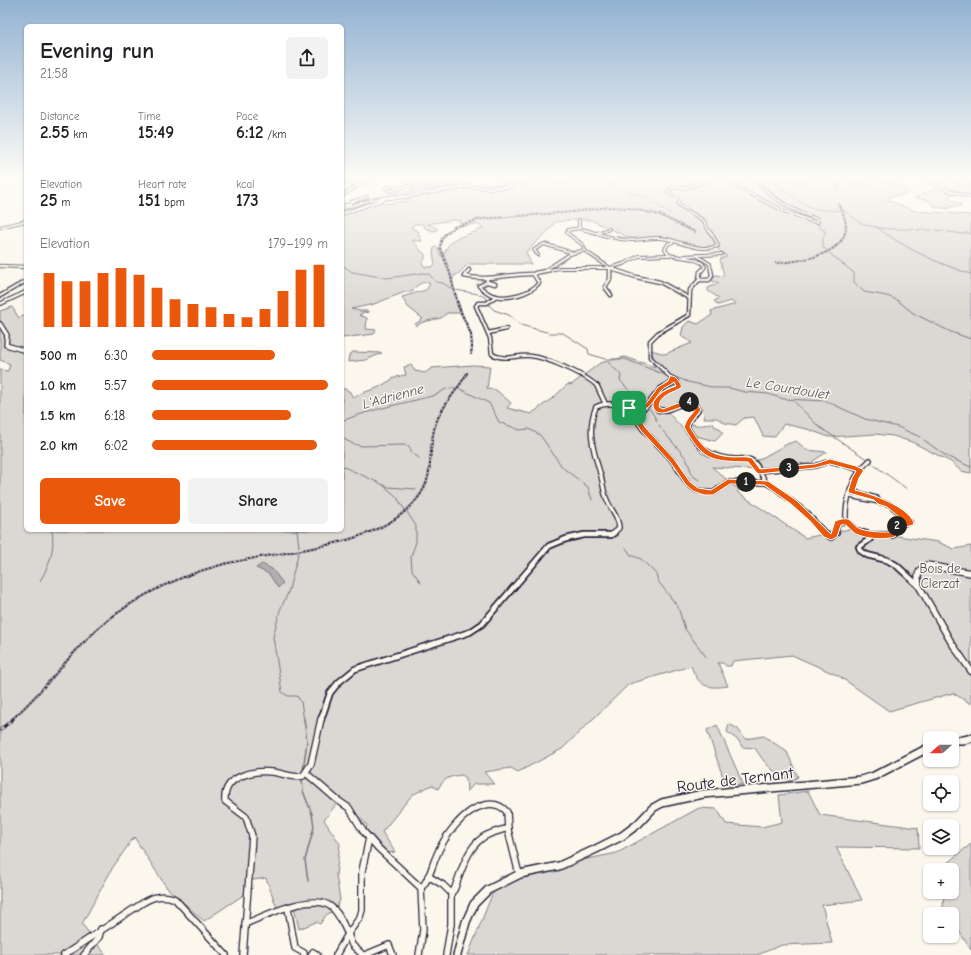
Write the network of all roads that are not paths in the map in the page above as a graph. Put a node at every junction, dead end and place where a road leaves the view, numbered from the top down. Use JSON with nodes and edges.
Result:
{"nodes":[{"id":1,"x":15,"y":224,"type":"edge"},
{"id":2,"x":579,"y":224,"type":"edge"},
{"id":3,"x":705,"y":224,"type":"edge"},
{"id":4,"x":0,"y":227,"type":"edge"},
{"id":5,"x":578,"y":228,"type":"junction"},
{"id":6,"x":609,"y":228,"type":"dead end"},
{"id":7,"x":597,"y":233,"type":"junction"},
{"id":8,"x":673,"y":242,"type":"junction"},
{"id":9,"x":585,"y":250,"type":"junction"},
{"id":10,"x":573,"y":253,"type":"junction"},
{"id":11,"x":722,"y":254,"type":"dead end"},
{"id":12,"x":538,"y":255,"type":"dead end"},
{"id":13,"x":669,"y":255,"type":"junction"},
{"id":14,"x":696,"y":255,"type":"junction"},
{"id":15,"x":681,"y":257,"type":"junction"},
{"id":16,"x":0,"y":266,"type":"edge"},
{"id":17,"x":24,"y":267,"type":"edge"},
{"id":18,"x":610,"y":268,"type":"junction"},
{"id":19,"x":469,"y":270,"type":"dead end"},
{"id":20,"x":544,"y":271,"type":"junction"},
{"id":21,"x":534,"y":274,"type":"junction"},
{"id":22,"x":699,"y":280,"type":"junction"},
{"id":23,"x":487,"y":281,"type":"junction"},
{"id":24,"x":24,"y":283,"type":"edge"},
{"id":25,"x":495,"y":284,"type":"dead end"},
{"id":26,"x":24,"y":293,"type":"edge"},
{"id":27,"x":611,"y":295,"type":"dead end"},
{"id":28,"x":0,"y":296,"type":"edge"},
{"id":29,"x":494,"y":296,"type":"junction"},
{"id":30,"x":13,"y":297,"type":"junction"},
{"id":31,"x":689,"y":298,"type":"junction"},
{"id":32,"x":16,"y":302,"type":"dead end"},
{"id":33,"x":0,"y":304,"type":"edge"},
{"id":34,"x":0,"y":324,"type":"edge"},
{"id":35,"x":506,"y":329,"type":"dead end"},
{"id":36,"x":488,"y":333,"type":"junction"},
{"id":37,"x":24,"y":350,"type":"edge"},
{"id":38,"x":672,"y":378,"type":"junction"},
{"id":39,"x":605,"y":403,"type":"junction"},
{"id":40,"x":629,"y":408,"type":"junction"},
{"id":41,"x":869,"y":461,"type":"dead end"},
{"id":42,"x":860,"y":470,"type":"junction"},
{"id":43,"x":759,"y":471,"type":"junction"},
{"id":44,"x":766,"y":483,"type":"junction"},
{"id":45,"x":851,"y":493,"type":"junction"},
{"id":46,"x":846,"y":521,"type":"junction"},
{"id":47,"x":871,"y":535,"type":"junction"},
{"id":48,"x":971,"y":573,"type":"edge"},
{"id":49,"x":920,"y":586,"type":"junction"},
{"id":50,"x":971,"y":671,"type":"edge"},
{"id":51,"x":971,"y":738,"type":"edge"},
{"id":52,"x":959,"y":740,"type":"edge"},
{"id":53,"x":923,"y":751,"type":"edge"},
{"id":54,"x":306,"y":773,"type":"junction"},
{"id":55,"x":508,"y":828,"type":"junction"},
{"id":56,"x":369,"y":838,"type":"junction"},
{"id":57,"x":520,"y":874,"type":"junction"},
{"id":58,"x":428,"y":876,"type":"junction"},
{"id":59,"x":421,"y":888,"type":"junction"},
{"id":60,"x":451,"y":893,"type":"junction"},
{"id":61,"x":288,"y":908,"type":"junction"},
{"id":62,"x":245,"y":924,"type":"junction"},
{"id":63,"x":101,"y":929,"type":"junction"},
{"id":64,"x":348,"y":934,"type":"junction"},
{"id":65,"x":373,"y":954,"type":"edge"},
{"id":66,"x":64,"y":955,"type":"edge"},
{"id":67,"x":84,"y":955,"type":"edge"},
{"id":68,"x":226,"y":955,"type":"edge"},
{"id":69,"x":243,"y":955,"type":"edge"},
{"id":70,"x":304,"y":955,"type":"edge"},
{"id":71,"x":311,"y":955,"type":"edge"},
{"id":72,"x":317,"y":955,"type":"edge"},
{"id":73,"x":336,"y":955,"type":"edge"},
{"id":74,"x":364,"y":955,"type":"edge"},
{"id":75,"x":393,"y":955,"type":"edge"},
{"id":76,"x":419,"y":955,"type":"edge"},
{"id":77,"x":446,"y":955,"type":"edge"},
{"id":78,"x":457,"y":955,"type":"edge"}],
"edges":[{"from":1,"to":4,"type":"street"},
{"from":2,"to":5,"type":"street"},
{"from":3,"to":8,"type":"street"},
{"from":5,"to":7,"type":"street"},
{"from":5,"to":9,"type":"street"},
{"from":6,"to":7,"type":"street"},
{"from":7,"to":8,"type":"street"},
{"from":8,"to":13,"type":"street"},
{"from":9,"to":10,"type":"street"},
{"from":9,"to":18,"type":"street"},
{"from":10,"to":12,"type":"street"},
{"from":10,"to":20,"type":"street"},
{"from":11,"to":14,"type":"street"},
{"from":13,"to":15,"type":"street"},
{"from":13,"to":18,"type":"street"},
{"from":14,"to":15,"type":"street"},
{"from":14,"to":22,"type":"street"},
{"from":15,"to":22,"type":"street"},
{"from":16,"to":17,"type":"main road"},
{"from":18,"to":20,"type":"street"},
{"from":18,"to":27,"type":"street"},
{"from":18,"to":31,"type":"street"},
{"from":19,"to":23,"type":"street"},
{"from":20,"to":21,"type":"street"},
{"from":21,"to":23,"type":"street"},
{"from":21,"to":29,"type":"street"},
{"from":22,"to":31,"type":"street"},
{"from":23,"to":25,"type":"street"},
{"from":23,"to":29,"type":"street"},
{"from":24,"to":28,"type":"street"},
{"from":26,"to":30,"type":"street"},
{"from":29,"to":36,"type":"street"},
{"from":30,"to":32,"type":"street"},
{"from":30,"to":33,"type":"street"},
{"from":31,"to":38,"type":"street"},
{"from":34,"to":37,"type":"main road"},
{"from":35,"to":36,"type":"street"},
{"from":36,"to":39,"type":"street"},
{"from":38,"to":40,"type":"street"},
{"from":38,"to":43,"type":"street"},
{"from":39,"to":40,"type":"street"},
{"from":39,"to":54,"type":"street"},
{"from":40,"to":44,"type":"street"},
{"from":41,"to":42,"type":"street"},
{"from":42,"to":43,"type":"street"},
{"from":42,"to":45,"type":"street"},
{"from":43,"to":44,"type":"street"},
{"from":44,"to":46,"type":"street"},
{"from":45,"to":46,"type":"street"},
{"from":45,"to":47,"type":"street"},
{"from":46,"to":47,"type":"street"},
{"from":47,"to":49,"type":"street"},
{"from":48,"to":49,"type":"main road"},
{"from":49,"to":50,"type":"main road"},
{"from":51,"to":52,"type":"main road"},
{"from":53,"to":57,"type":"main road","name":"Route de Ternant"},
{"from":54,"to":56,"type":"street"},
{"from":54,"to":62,"type":"street"},
{"from":55,"to":57,"type":"street"},
{"from":55,"to":58,"type":"street"},
{"from":55,"to":60,"type":"street"},
{"from":56,"to":59,"type":"street"},
{"from":56,"to":64,"type":"street"},
{"from":57,"to":78,"type":"main road","name":"Route de Ternant"},
{"from":58,"to":59,"type":"street"},
{"from":58,"to":60,"type":"street"},
{"from":59,"to":76,"type":"street"},
{"from":60,"to":77,"type":"street"},
{"from":61,"to":62,"type":"street"},
{"from":61,"to":64,"type":"street"},
{"from":61,"to":70,"type":"street"},
{"from":62,"to":69,"type":"street"},
{"from":63,"to":66,"type":"street"},
{"from":63,"to":67,"type":"street"},
{"from":63,"to":68,"type":"street"},
{"from":64,"to":73,"type":"street"},
{"from":64,"to":74,"type":"street"},
{"from":65,"to":74,"type":"street"},
{"from":65,"to":75,"type":"street"},
{"from":71,"to":72,"type":"street"}]}
